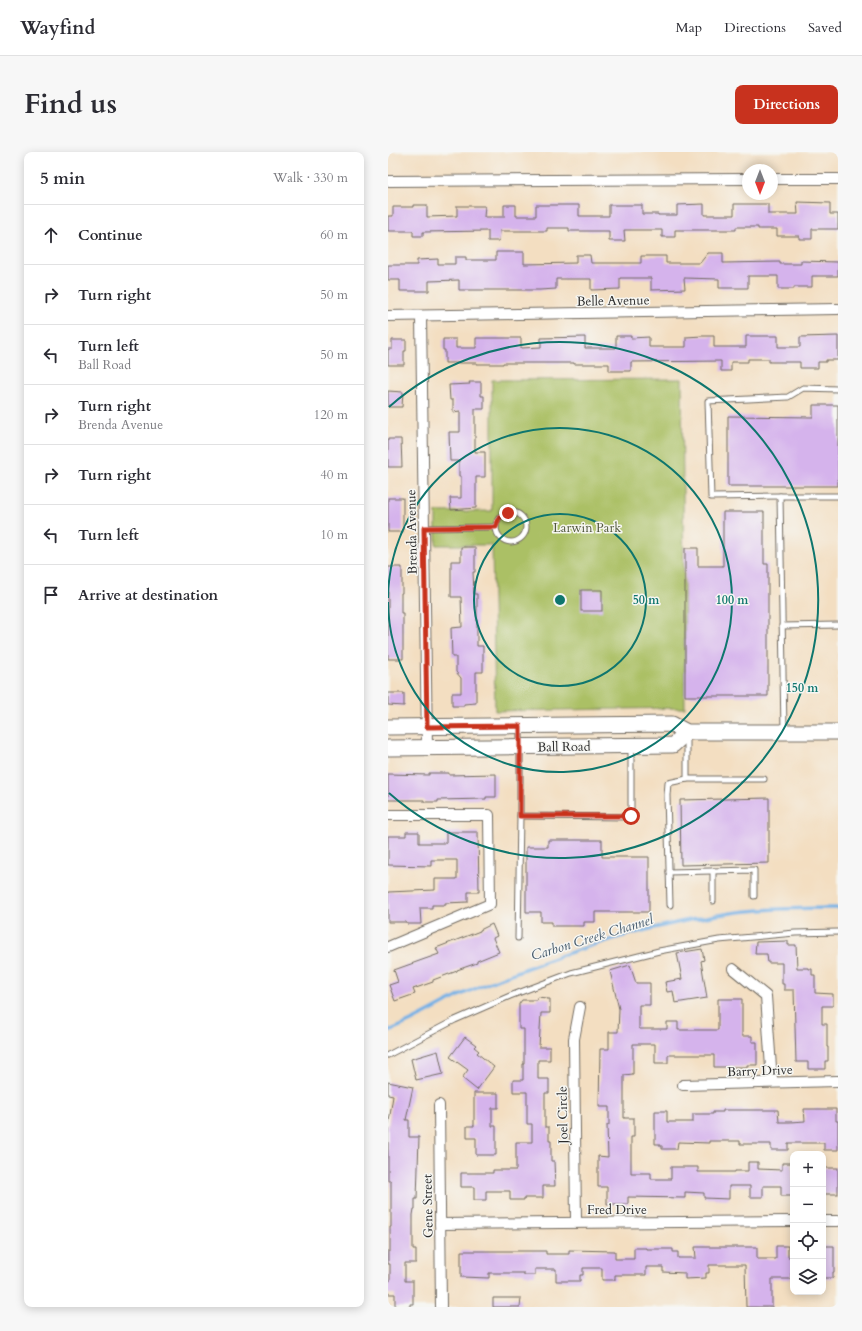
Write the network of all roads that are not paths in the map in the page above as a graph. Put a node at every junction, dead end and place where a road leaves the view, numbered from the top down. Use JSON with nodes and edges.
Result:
{"nodes":[{"id":1,"x":742,"y":179,"type":"edge"},
{"id":2,"x":778,"y":179,"type":"edge"},
{"id":3,"x":838,"y":179,"type":"edge"},
{"id":4,"x":388,"y":180,"type":"edge"},
{"id":5,"x":838,"y":310,"type":"edge"},
{"id":6,"x":388,"y":316,"type":"edge"},
{"id":7,"x":421,"y":316,"type":"junction"},
{"id":8,"x":838,"y":389,"type":"edge"},
{"id":9,"x":780,"y":496,"type":"junction"},
{"id":10,"x":838,"y":496,"type":"edge"},
{"id":11,"x":496,"y":527,"type":"junction"},
{"id":12,"x":424,"y":528,"type":"junction"},
{"id":13,"x":838,"y":625,"type":"edge"},
{"id":14,"x":782,"y":626,"type":"junction"},
{"id":15,"x":520,"y":726,"type":"junction"},
{"id":16,"x":388,"y":727,"type":"edge"},
{"id":17,"x":427,"y":727,"type":"junction"},
{"id":18,"x":687,"y":732,"type":"junction"},
{"id":19,"x":784,"y":732,"type":"junction"},
{"id":20,"x":838,"y":732,"type":"edge"},
{"id":21,"x":631,"y":746,"type":"junction"},
{"id":22,"x":520,"y":747,"type":"junction"},
{"id":23,"x":388,"y":748,"type":"edge"},
{"id":24,"x":427,"y":748,"type":"junction"},
{"id":25,"x":687,"y":779,"type":"junction"},
{"id":26,"x":764,"y":779,"type":"dead end"},
{"id":27,"x":388,"y":815,"type":"edge"},
{"id":28,"x":520,"y":816,"type":"junction"},
{"id":29,"x":713,"y":870,"type":"junction"},
{"id":30,"x":669,"y":872,"type":"junction"},
{"id":31,"x":754,"y":896,"type":"dead end"},
{"id":32,"x":713,"y":900,"type":"dead end"},
{"id":33,"x":670,"y":905,"type":"dead end"},
{"id":34,"x":838,"y":932,"type":"edge"},
{"id":35,"x":518,"y":938,"type":"dead end"},
{"id":36,"x":388,"y":947,"type":"edge"},
{"id":37,"x":733,"y":969,"type":"dead end"},
{"id":38,"x":580,"y":1007,"type":"dead end"},
{"id":39,"x":388,"y":1054,"type":"edge"},
{"id":40,"x":838,"y":1081,"type":"edge"},
{"id":41,"x":772,"y":1082,"type":"junction"},
{"id":42,"x":683,"y":1085,"type":"dead end"},
{"id":43,"x":439,"y":1105,"type":"dead end"},
{"id":44,"x":790,"y":1221,"type":"edge"},
{"id":45,"x":826,"y":1221,"type":"edge"},
{"id":46,"x":838,"y":1221,"type":"edge"},
{"id":47,"x":576,"y":1222,"type":"junction"},
{"id":48,"x":440,"y":1224,"type":"junction"},
{"id":49,"x":441,"y":1307,"type":"edge"}],
"edges":[{"from":1,"to":4,"type":"street"},
{"from":2,"to":3,"type":"street"},
{"from":5,"to":7,"type":"street","name":"Belle Avenue"},
{"from":6,"to":7,"type":"street","name":"Belle Avenue"},
{"from":7,"to":12,"type":"street","name":"Brenda Avenue"},
{"from":8,"to":9,"type":"lane"},
{"from":9,"to":10,"type":"lane"},
{"from":9,"to":14,"type":"lane"},
{"from":11,"to":11,"type":"lane"},
{"from":11,"to":12,"type":"lane"},
{"from":12,"to":17,"type":"street","name":"Brenda Avenue"},
{"from":13,"to":14,"type":"lane"},
{"from":14,"to":19,"type":"lane"},
{"from":15,"to":17,"type":"main road","name":"Ball Road"},
{"from":15,"to":18,"type":"main road","name":"Ball Road"},
{"from":15,"to":22,"type":"lane"},
{"from":16,"to":17,"type":"main road","name":"Ball Road"},
{"from":17,"to":24,"type":"street","name":"Brenda Avenue"},
{"from":18,"to":19,"type":"main road","name":"Ball Road"},
{"from":18,"to":21,"type":"main road","name":"Ball Road"},
{"from":18,"to":25,"type":"lane"},
{"from":19,"to":20,"type":"main road","name":"Ball Road"},
{"from":21,"to":22,"type":"main road","name":"Ball Road"},
{"from":21,"to":28,"type":"lane"},
{"from":22,"to":24,"type":"main road","name":"Ball Road"},
{"from":22,"to":28,"type":"lane"},
{"from":23,"to":24,"type":"main road","name":"Ball Road"},
{"from":25,"to":26,"type":"lane"},
{"from":25,"to":30,"type":"lane"},
{"from":27,"to":36,"type":"street"},
{"from":28,"to":35,"type":"lane"},
{"from":29,"to":30,"type":"lane"},
{"from":29,"to":31,"type":"lane"},
{"from":29,"to":32,"type":"lane"},
{"from":30,"to":33,"type":"lane"},
{"from":34,"to":39,"type":"lane"},
{"from":37,"to":41,"type":"street"},
{"from":38,"to":47,"type":"street","name":"Joel Circle"},
{"from":40,"to":41,"type":"street","name":"Barry Drive"},
{"from":41,"to":42,"type":"street","name":"Barry Drive"},
{"from":43,"to":48,"type":"street","name":"Gene Street"},
{"from":44,"to":47,"type":"street","name":"Fred Drive"},
{"from":45,"to":46,"type":"street"},
{"from":47,"to":48,"type":"street","name":"Fred Drive"},
{"from":48,"to":49,"type":"street","name":"Gene Street"}]}
